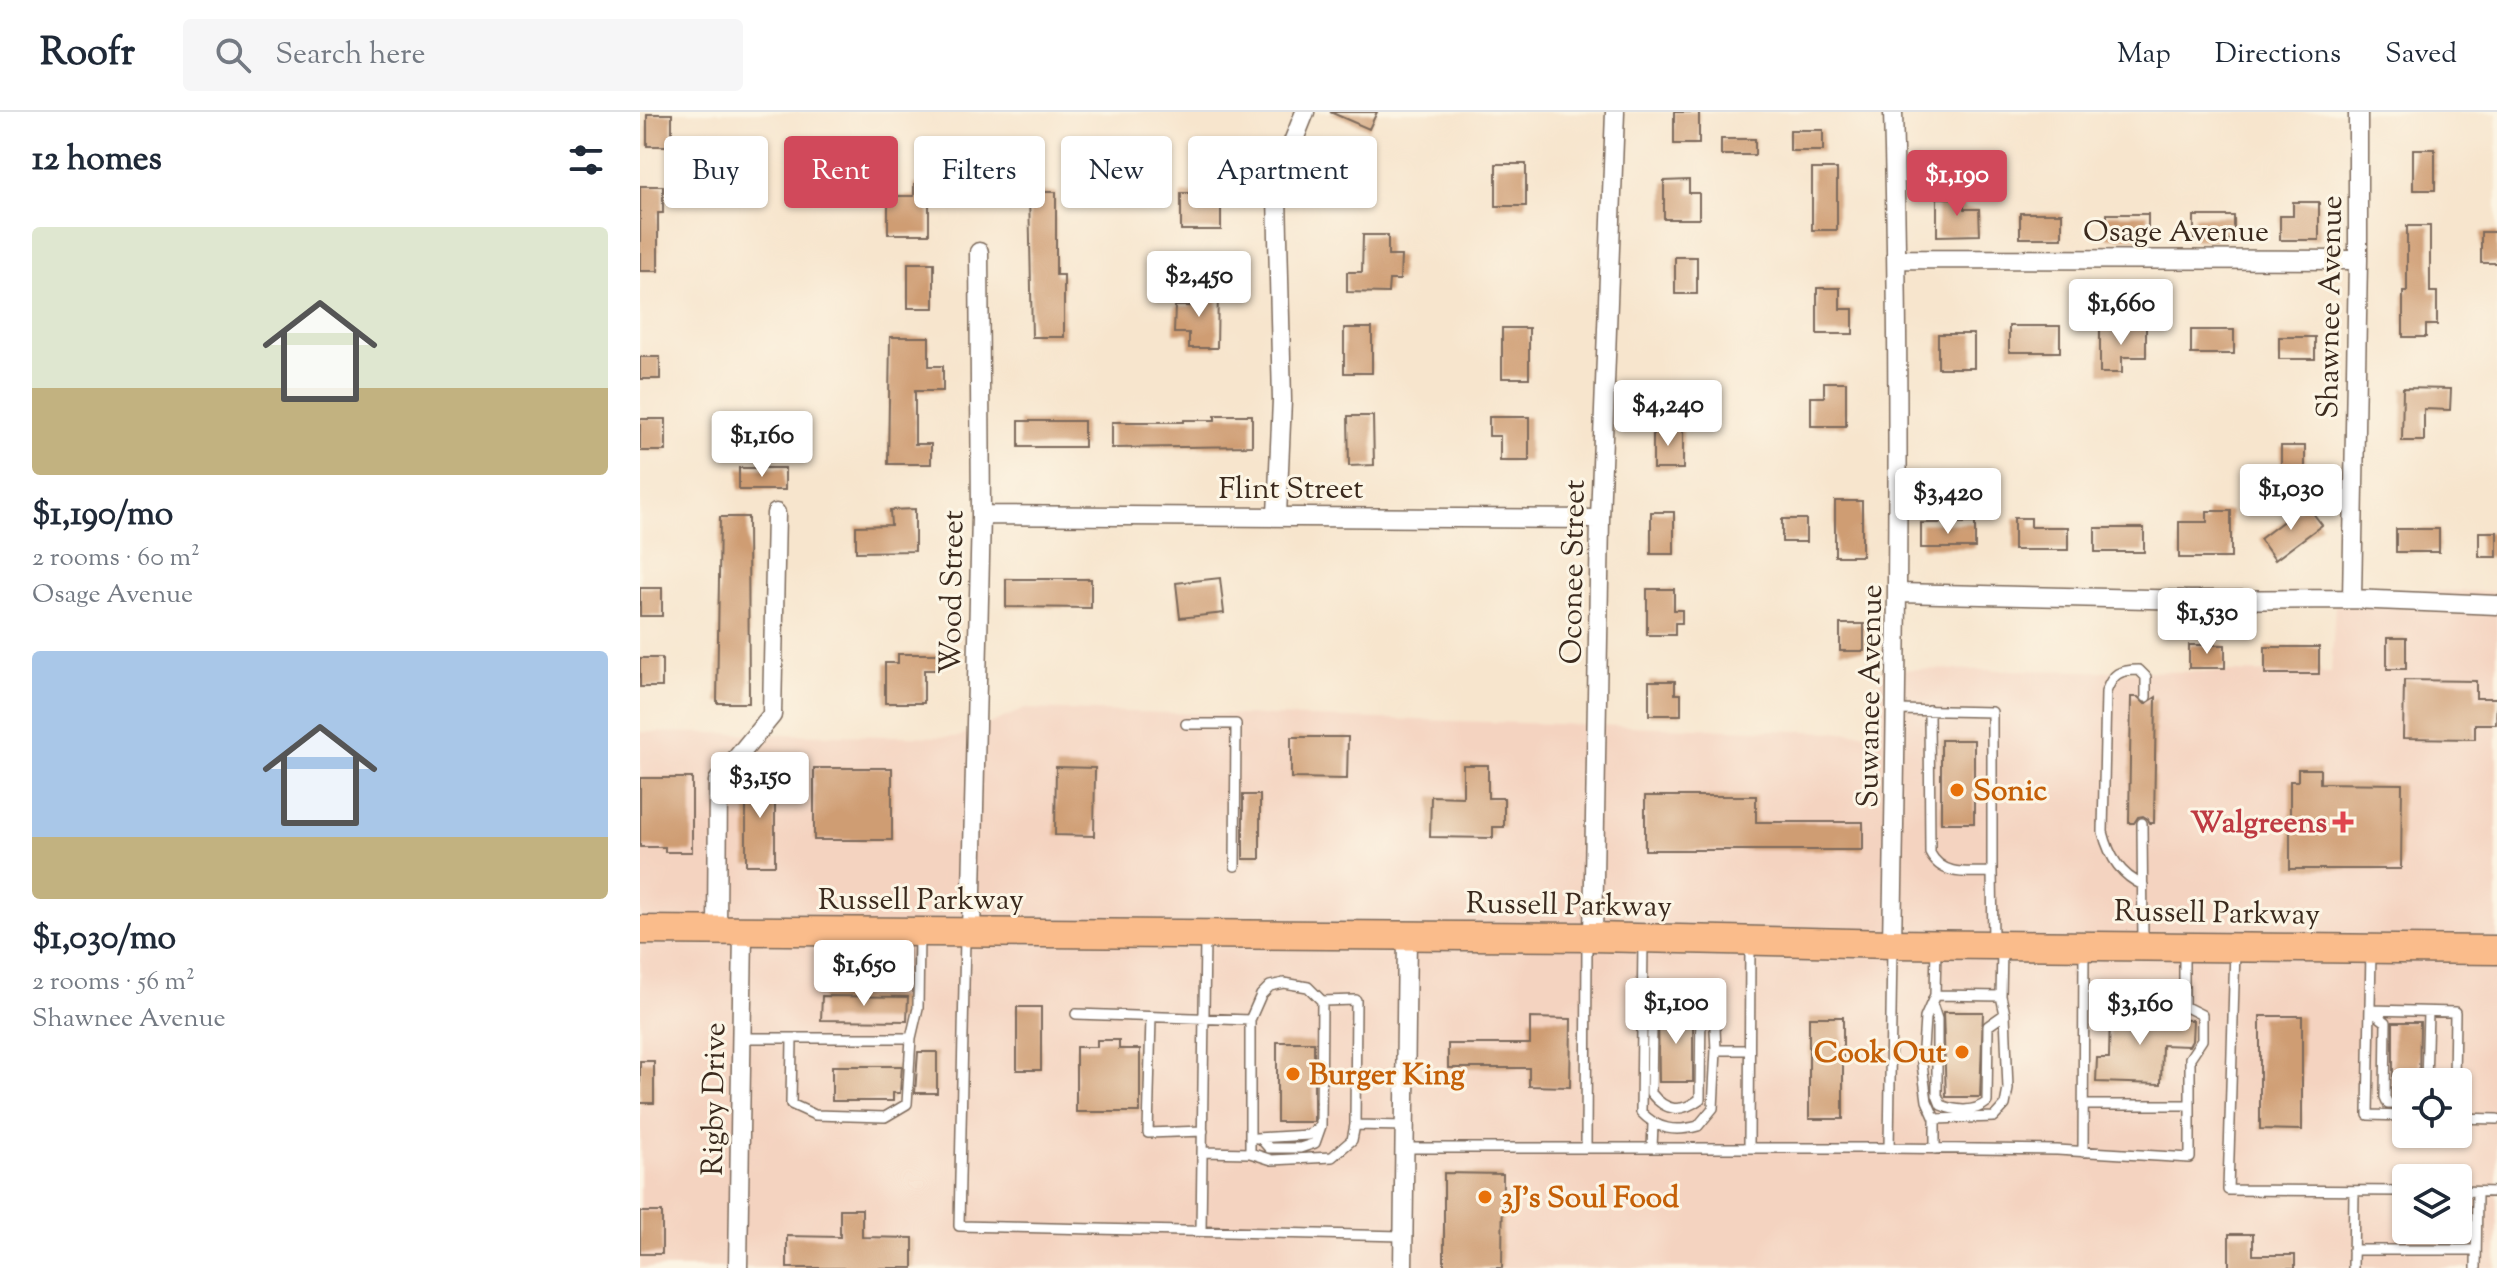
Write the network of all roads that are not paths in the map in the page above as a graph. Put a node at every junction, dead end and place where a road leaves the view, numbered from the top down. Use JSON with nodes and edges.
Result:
{"nodes":[{"id":1,"x":1305,"y":112,"type":"edge"},
{"id":2,"x":1615,"y":112,"type":"edge"},
{"id":3,"x":1893,"y":112,"type":"edge"},
{"id":4,"x":2358,"y":112,"type":"edge"},
{"id":5,"x":979,"y":252,"type":"dead end"},
{"id":6,"x":1897,"y":259,"type":"junction"},
{"id":7,"x":2358,"y":260,"type":"junction"},
{"id":8,"x":776,"y":513,"type":"dead end"},
{"id":9,"x":981,"y":515,"type":"junction"},
{"id":10,"x":1277,"y":515,"type":"junction"},
{"id":11,"x":1600,"y":519,"type":"junction"},
{"id":12,"x":1899,"y":593,"type":"junction"},
{"id":13,"x":2352,"y":599,"type":"junction"},
{"id":14,"x":2497,"y":605,"type":"edge"},
{"id":15,"x":2146,"y":697,"type":"dead end"},
{"id":16,"x":1897,"y":710,"type":"junction"},
{"id":17,"x":1929,"y":710,"type":"junction"},
{"id":18,"x":1186,"y":724,"type":"dead end"},
{"id":19,"x":2142,"y":823,"type":"dead end"},
{"id":20,"x":1235,"y":866,"type":"dead end"},
{"id":21,"x":1992,"y":872,"type":"junction"},
{"id":22,"x":2143,"y":885,"type":"junction"},
{"id":23,"x":640,"y":930,"type":"edge"},
{"id":24,"x":730,"y":931,"type":"junction"},
{"id":25,"x":919,"y":933,"type":"junction"},
{"id":26,"x":968,"y":933,"type":"junction"},
{"id":27,"x":1205,"y":935,"type":"junction"},
{"id":28,"x":1407,"y":937,"type":"junction"},
{"id":29,"x":1590,"y":937,"type":"junction"},
{"id":30,"x":1643,"y":938,"type":"junction"},
{"id":31,"x":1750,"y":941,"type":"junction"},
{"id":32,"x":1892,"y":944,"type":"junction"},
{"id":33,"x":1937,"y":944,"type":"junction"},
{"id":34,"x":1998,"y":945,"type":"junction"},
{"id":35,"x":2084,"y":945,"type":"junction"},
{"id":36,"x":2143,"y":945,"type":"junction"},
{"id":37,"x":2184,"y":946,"type":"junction"},
{"id":38,"x":2236,"y":946,"type":"junction"},
{"id":39,"x":2371,"y":948,"type":"junction"},
{"id":40,"x":2497,"y":950,"type":"edge"},
{"id":41,"x":2001,"y":996,"type":"junction"},
{"id":42,"x":1701,"y":1000,"type":"junction"},
{"id":43,"x":1933,"y":1000,"type":"junction"},
{"id":44,"x":1322,"y":1001,"type":"junction"},
{"id":45,"x":1642,"y":1008,"type":"junction"},
{"id":46,"x":2370,"y":1010,"type":"junction"},
{"id":47,"x":2428,"y":1012,"type":"junction"},
{"id":48,"x":1076,"y":1014,"type":"dead end"},
{"id":49,"x":2005,"y":1014,"type":"junction"},
{"id":50,"x":1151,"y":1017,"type":"junction"},
{"id":51,"x":1204,"y":1019,"type":"junction"},
{"id":52,"x":1250,"y":1020,"type":"junction"},
{"id":53,"x":1642,"y":1020,"type":"junction"},
{"id":54,"x":742,"y":1038,"type":"junction"},
{"id":55,"x":792,"y":1038,"type":"junction"},
{"id":56,"x":911,"y":1038,"type":"junction"},
{"id":57,"x":1716,"y":1050,"type":"junction"},
{"id":58,"x":1749,"y":1050,"type":"junction"},
{"id":59,"x":2426,"y":1068,"type":"edge"},
{"id":60,"x":2454,"y":1068,"type":"edge"},
{"id":61,"x":2392,"y":1104,"type":"edge"},
{"id":62,"x":2083,"y":1105,"type":"junction"},
{"id":63,"x":2190,"y":1105,"type":"junction"},
{"id":64,"x":2392,"y":1116,"type":"edge"},
{"id":65,"x":2472,"y":1118,"type":"edge"},
{"id":66,"x":1935,"y":1119,"type":"junction"},
{"id":67,"x":2497,"y":1119,"type":"edge"},
{"id":68,"x":1653,"y":1124,"type":"junction"},
{"id":69,"x":1355,"y":1125,"type":"junction"},
{"id":70,"x":1405,"y":1126,"type":"junction"},
{"id":71,"x":1688,"y":1129,"type":"junction"},
{"id":72,"x":1203,"y":1131,"type":"junction"},
{"id":73,"x":1256,"y":1138,"type":"junction"},
{"id":74,"x":1404,"y":1148,"type":"junction"},
{"id":75,"x":1586,"y":1148,"type":"junction"},
{"id":76,"x":1652,"y":1148,"type":"junction"},
{"id":77,"x":1688,"y":1148,"type":"junction"},
{"id":78,"x":1749,"y":1148,"type":"junction"},
{"id":79,"x":1889,"y":1148,"type":"junction"},
{"id":80,"x":1935,"y":1149,"type":"junction"},
{"id":81,"x":1203,"y":1152,"type":"junction"},
{"id":82,"x":2083,"y":1152,"type":"junction"},
{"id":83,"x":1250,"y":1153,"type":"junction"},
{"id":84,"x":2354,"y":1191,"type":"junction"},
{"id":85,"x":2392,"y":1191,"type":"edge"},
{"id":86,"x":2472,"y":1192,"type":"edge"},
{"id":87,"x":2477,"y":1192,"type":"junction"},
{"id":88,"x":2497,"y":1192,"type":"edge"},
{"id":89,"x":1201,"y":1231,"type":"junction"},
{"id":90,"x":1403,"y":1236,"type":"junction"},
{"id":91,"x":2353,"y":1250,"type":"junction"},
{"id":92,"x":2476,"y":1250,"type":"junction"},
{"id":93,"x":738,"y":1268,"type":"edge"},
{"id":94,"x":1403,"y":1268,"type":"edge"},
{"id":95,"x":2353,"y":1268,"type":"edge"},
{"id":96,"x":2476,"y":1268,"type":"edge"}],
"edges":[{"from":1,"to":10,"type":"street"},
{"from":2,"to":11,"type":"street","name":"Oconee Street"},
{"from":3,"to":6,"type":"street","name":"Suwanee Avenue"},
{"from":4,"to":7,"type":"street","name":"Shawnee Avenue"},
{"from":5,"to":9,"type":"street","name":"Wood Street"},
{"from":6,"to":7,"type":"street","name":"Osage Avenue"},
{"from":6,"to":12,"type":"street","name":"Suwanee Avenue"},
{"from":7,"to":13,"type":"street","name":"Shawnee Avenue"},
{"from":8,"to":24,"type":"street","name":"Rigby Drive"},
{"from":9,"to":10,"type":"street","name":"Flint Street"},
{"from":9,"to":26,"type":"street","name":"Wood Street"},
{"from":10,"to":11,"type":"street","name":"Flint Street"},
{"from":11,"to":29,"type":"street","name":"Oconee Street"},
{"from":12,"to":13,"type":"street"},
{"from":12,"to":16,"type":"street","name":"Suwanee Avenue"},
{"from":13,"to":14,"type":"street"},
{"from":15,"to":22,"type":"lane"},
{"from":16,"to":17,"type":"lane"},
{"from":16,"to":32,"type":"street","name":"Suwanee Avenue"},
{"from":17,"to":21,"type":"lane"},
{"from":17,"to":21,"type":"lane"},
{"from":18,"to":20,"type":"lane"},
{"from":19,"to":22,"type":"lane"},
{"from":21,"to":34,"type":"lane"},
{"from":22,"to":36,"type":"lane"},
{"from":23,"to":24,"type":"main road","name":"Russell Parkway"},
{"from":24,"to":25,"type":"main road","name":"Russell Parkway"},
{"from":24,"to":54,"type":"street","name":"Rigby Drive"},
{"from":25,"to":26,"type":"main road","name":"Russell Parkway"},
{"from":25,"to":56,"type":"lane"},
{"from":26,"to":27,"type":"main road","name":"Russell Parkway"},
{"from":26,"to":89,"type":"lane"},
{"from":27,"to":28,"type":"main road","name":"Russell Parkway"},
{"from":27,"to":51,"type":"lane"},
{"from":28,"to":29,"type":"main road","name":"Russell Parkway"},
{"from":28,"to":70,"type":"street"},
{"from":29,"to":30,"type":"main road","name":"Russell Parkway"},
{"from":29,"to":75,"type":"lane"},
{"from":30,"to":31,"type":"main road","name":"Russell Parkway"},
{"from":30,"to":45,"type":"lane"},
{"from":31,"to":32,"type":"main road","name":"Russell Parkway"},
{"from":31,"to":58,"type":"lane"},
{"from":32,"to":33,"type":"main road","name":"Russell Parkway"},
{"from":32,"to":79,"type":"lane"},
{"from":33,"to":34,"type":"main road","name":"Russell Parkway"},
{"from":33,"to":43,"type":"lane"},
{"from":34,"to":35,"type":"main road","name":"Russell Parkway"},
{"from":34,"to":41,"type":"lane"},
{"from":35,"to":36,"type":"main road","name":"Russell Parkway"},
{"from":35,"to":62,"type":"lane"},
{"from":36,"to":37,"type":"main road","name":"Russell Parkway"},
{"from":37,"to":38,"type":"main road","name":"Russell Parkway"},
{"from":37,"to":63,"type":"lane"},
{"from":38,"to":39,"type":"main road","name":"Russell Parkway"},
{"from":38,"to":84,"type":"lane"},
{"from":39,"to":40,"type":"main road","name":"Russell Parkway"},
{"from":39,"to":46,"type":"lane"},
{"from":41,"to":43,"type":"lane"},
{"from":41,"to":49,"type":"lane"},
{"from":42,"to":45,"type":"lane"},
{"from":42,"to":53,"type":"lane"},
{"from":42,"to":57,"type":"lane"},
{"from":43,"to":49,"type":"lane"},
{"from":43,"to":66,"type":"lane"},
{"from":44,"to":52,"type":"lane"},
{"from":44,"to":69,"type":"lane"},
{"from":44,"to":73,"type":"lane"},
{"from":45,"to":53,"type":"lane"},
{"from":46,"to":47,"type":"lane"},
{"from":46,"to":61,"type":"lane"},
{"from":46,"to":64,"type":"lane"},
{"from":47,"to":59,"type":"lane"},
{"from":47,"to":60,"type":"lane"},
{"from":48,"to":50,"type":"lane"},
{"from":49,"to":66,"type":"lane"},
{"from":50,"to":51,"type":"lane"},
{"from":50,"to":72,"type":"lane"},
{"from":51,"to":52,"type":"lane"},
{"from":51,"to":72,"type":"lane"},
{"from":52,"to":73,"type":"lane"},
{"from":53,"to":68,"type":"lane"},
{"from":54,"to":55,"type":"lane"},
{"from":54,"to":93,"type":"street","name":"Rigby Drive"},
{"from":55,"to":56,"type":"lane"},
{"from":55,"to":56,"type":"lane"},
{"from":57,"to":58,"type":"lane"},
{"from":57,"to":71,"type":"lane"},
{"from":58,"to":78,"type":"lane"},
{"from":62,"to":63,"type":"lane"},
{"from":62,"to":82,"type":"lane"},
{"from":63,"to":82,"type":"lane"},
{"from":65,"to":67,"type":"lane"},
{"from":66,"to":80,"type":"lane"},
{"from":68,"to":71,"type":"lane"},
{"from":68,"to":76,"type":"lane"},
{"from":69,"to":70,"type":"lane"},
{"from":69,"to":83,"type":"lane"},
{"from":70,"to":74,"type":"street"},
{"from":71,"to":77,"type":"lane"},
{"from":72,"to":81,"type":"lane"},
{"from":73,"to":83,"type":"lane"},
{"from":74,"to":75,"type":"lane"},
{"from":74,"to":90,"type":"street"},
{"from":75,"to":76,"type":"lane"},
{"from":76,"to":77,"type":"lane"},
{"from":77,"to":78,"type":"lane"},
{"from":78,"to":79,"type":"lane"},
{"from":79,"to":80,"type":"lane"},
{"from":80,"to":82,"type":"lane"},
{"from":81,"to":83,"type":"lane"},
{"from":81,"to":89,"type":"lane"},
{"from":84,"to":85,"type":"lane"},
{"from":84,"to":91,"type":"lane"},
{"from":86,"to":87,"type":"lane"},
{"from":87,"to":88,"type":"lane"},
{"from":87,"to":92,"type":"lane"},
{"from":89,"to":90,"type":"lane"},
{"from":90,"to":94,"type":"street"},
{"from":91,"to":92,"type":"lane"},
{"from":91,"to":95,"type":"lane"},
{"from":92,"to":96,"type":"lane"}]}
